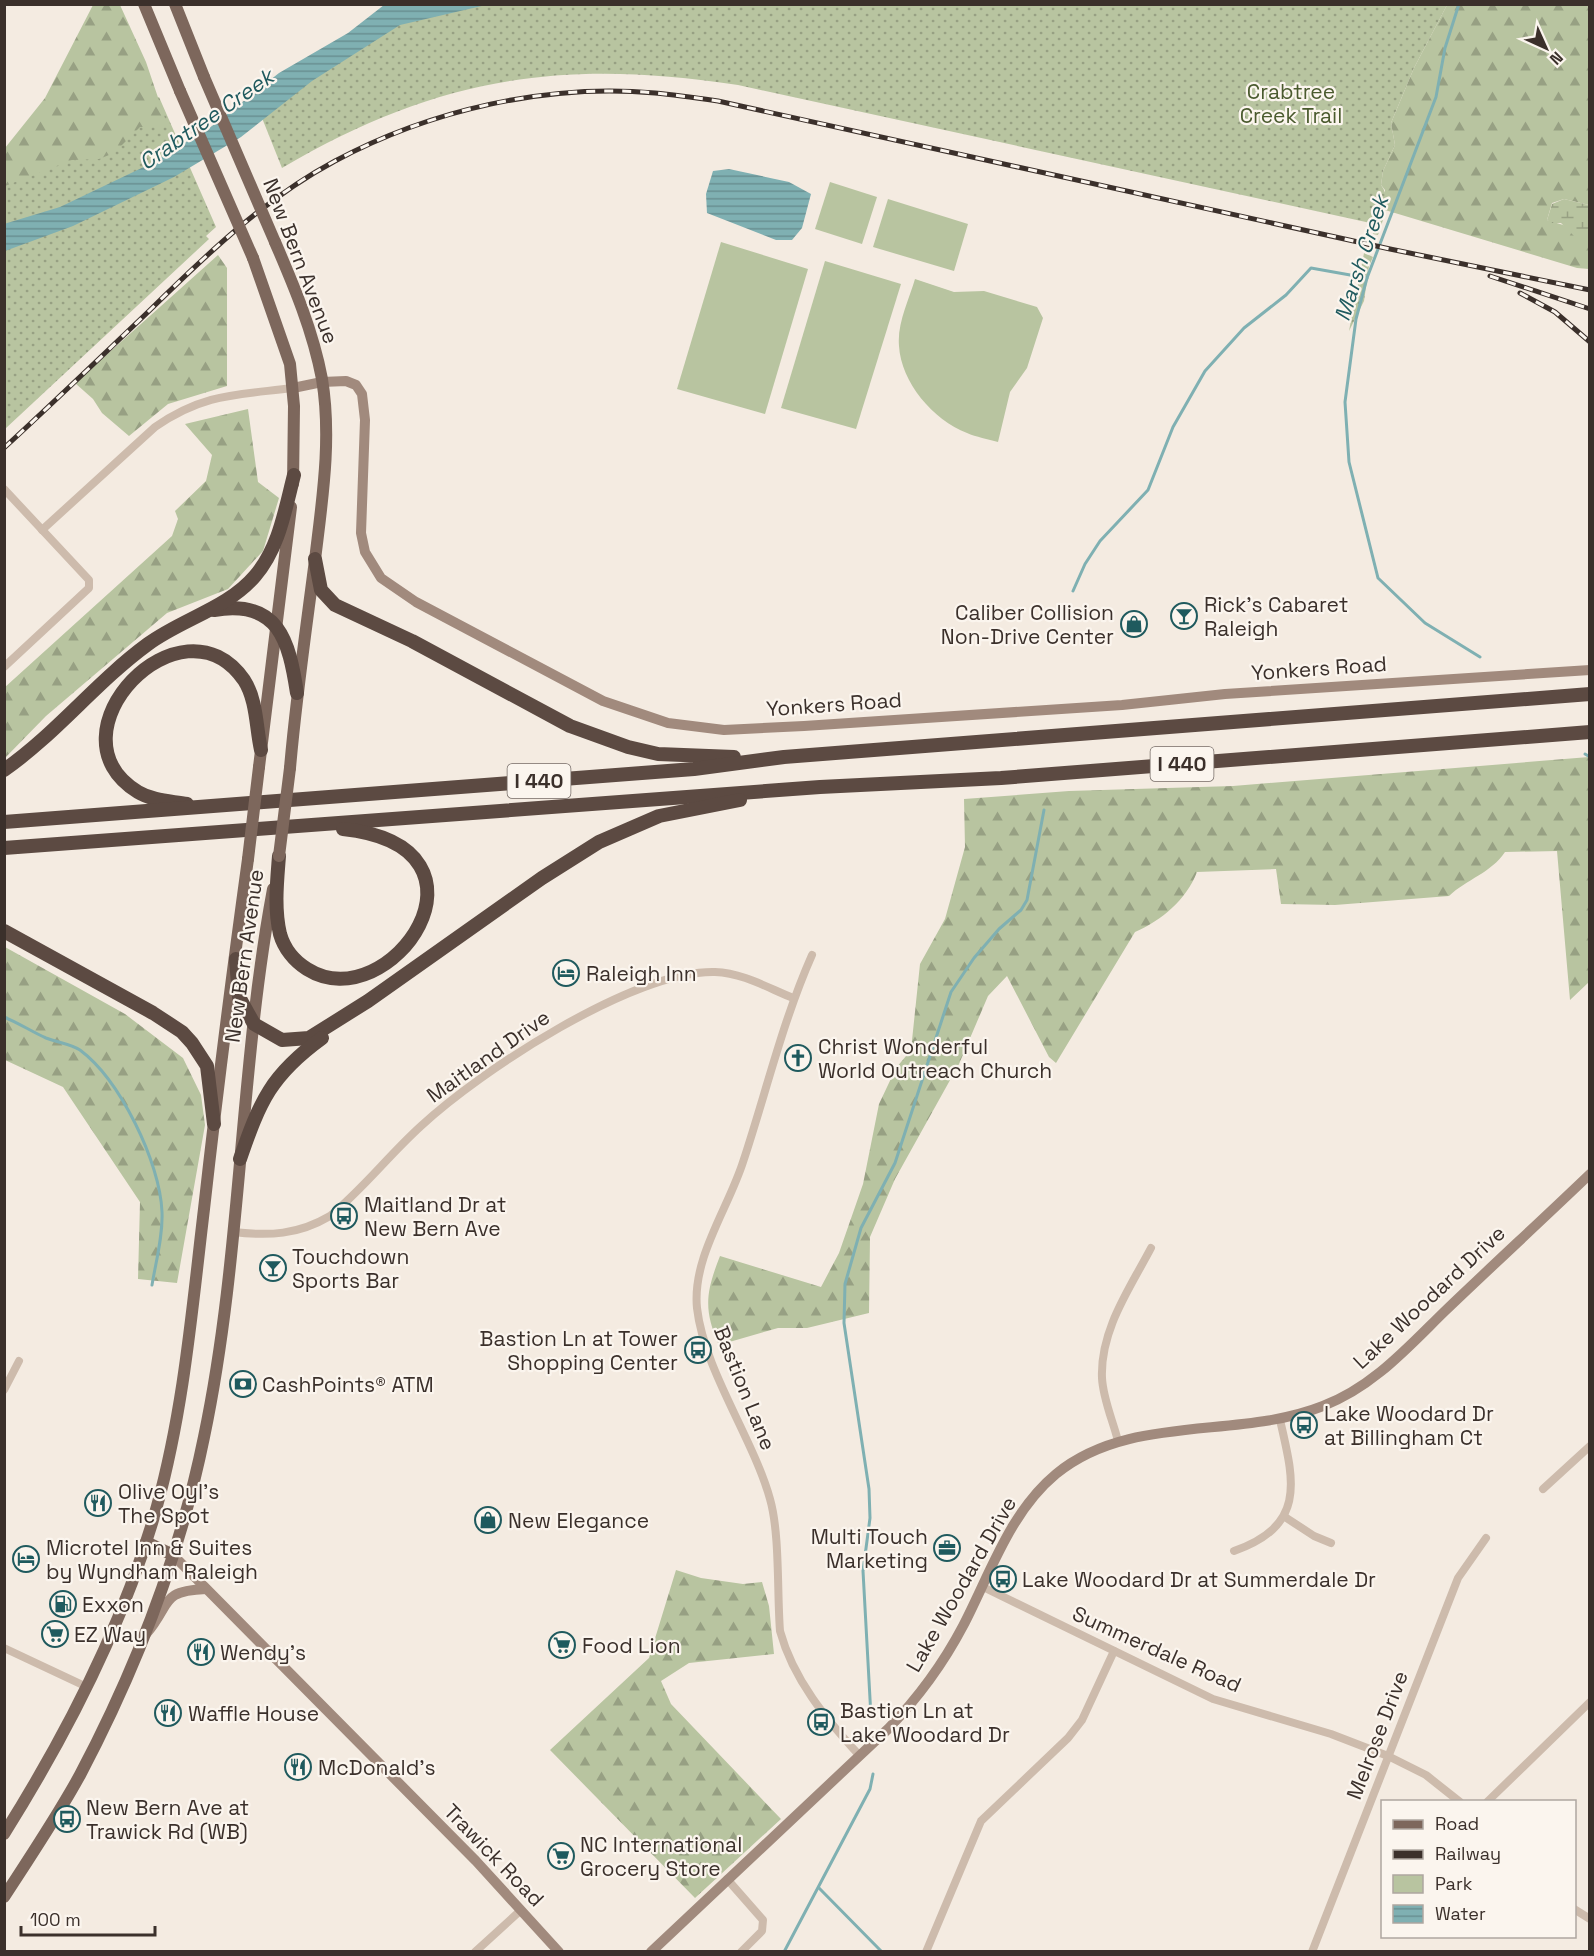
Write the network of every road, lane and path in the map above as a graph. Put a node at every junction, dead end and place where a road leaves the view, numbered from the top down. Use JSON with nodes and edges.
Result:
{"nodes":[{"id":1,"x":144,"y":4,"type":"edge"},
{"id":2,"x":175,"y":4,"type":"edge"},
{"id":3,"x":322,"y":381,"type":"junction"},
{"id":4,"x":293,"y":388,"type":"junction"},
{"id":5,"x":294,"y":475,"type":"junction"},
{"id":6,"x":4,"y":489,"type":"edge"},
{"id":7,"x":42,"y":530,"type":"junction"},
{"id":8,"x":315,"y":559,"type":"junction"},
{"id":9,"x":200,"y":613,"type":"junction"},
{"id":10,"x":276,"y":625,"type":"junction"},
{"id":11,"x":4,"y":667,"type":"edge"},
{"id":12,"x":1590,"y":670,"type":"edge"},
{"id":13,"x":297,"y":693,"type":"junction"},
{"id":14,"x":1590,"y":694,"type":"edge"},
{"id":15,"x":1590,"y":732,"type":"edge"},
{"id":16,"x":261,"y":750,"type":"junction"},
{"id":17,"x":784,"y":757,"type":"junction"},
{"id":18,"x":4,"y":770,"type":"edge"},
{"id":19,"x":774,"y":790,"type":"junction"},
{"id":20,"x":210,"y":807,"type":"junction"},
{"id":21,"x":4,"y":822,"type":"edge"},
{"id":22,"x":308,"y":825,"type":"junction"},
{"id":23,"x":4,"y":848,"type":"edge"},
{"id":24,"x":279,"y":856,"type":"junction"},
{"id":25,"x":4,"y":931,"type":"edge"},
{"id":26,"x":812,"y":955,"type":"dead end"},
{"id":27,"x":236,"y":959,"type":"junction"},
{"id":28,"x":793,"y":998,"type":"junction"},
{"id":29,"x":369,"y":1001,"type":"junction"},
{"id":30,"x":254,"y":1024,"type":"junction"},
{"id":31,"x":214,"y":1124,"type":"junction"},
{"id":32,"x":240,"y":1159,"type":"junction"},
{"id":33,"x":1590,"y":1174,"type":"edge"},
{"id":34,"x":233,"y":1232,"type":"junction"},
{"id":35,"x":1151,"y":1248,"type":"dead end"},
{"id":36,"x":20,"y":1361,"type":"dead end"},
{"id":37,"x":4,"y":1390,"type":"edge"},
{"id":38,"x":1280,"y":1420,"type":"junction"},
{"id":39,"x":1118,"y":1441,"type":"junction"},
{"id":40,"x":1590,"y":1446,"type":"edge"},
{"id":41,"x":1543,"y":1489,"type":"dead end"},
{"id":42,"x":1285,"y":1516,"type":"junction"},
{"id":43,"x":1486,"y":1538,"type":"dead end"},
{"id":44,"x":146,"y":1542,"type":"junction"},
{"id":45,"x":1331,"y":1543,"type":"dead end"},
{"id":46,"x":1234,"y":1551,"type":"dead end"},
{"id":47,"x":173,"y":1555,"type":"junction"},
{"id":48,"x":983,"y":1587,"type":"junction"},
{"id":49,"x":206,"y":1589,"type":"junction"},
{"id":50,"x":144,"y":1636,"type":"junction"},
{"id":51,"x":4,"y":1648,"type":"edge"},
{"id":52,"x":1114,"y":1651,"type":"junction"},
{"id":53,"x":87,"y":1687,"type":"junction"},
{"id":54,"x":1590,"y":1702,"type":"edge"},
{"id":55,"x":859,"y":1755,"type":"junction"},
{"id":56,"x":1388,"y":1756,"type":"junction"},
{"id":57,"x":1457,"y":1800,"type":"edge"},
{"id":58,"x":1489,"y":1800,"type":"edge"},
{"id":59,"x":4,"y":1834,"type":"edge"},
{"id":60,"x":727,"y":1880,"type":"junction"},
{"id":61,"x":4,"y":1897,"type":"edge"},
{"id":62,"x":521,"y":1910,"type":"junction"},
{"id":63,"x":1576,"y":1910,"type":"edge"},
{"id":64,"x":1590,"y":1920,"type":"edge"},
{"id":65,"x":475,"y":1952,"type":"edge"},
{"id":66,"x":559,"y":1952,"type":"edge"},
{"id":67,"x":651,"y":1952,"type":"edge"},
{"id":68,"x":741,"y":1952,"type":"edge"},
{"id":69,"x":926,"y":1952,"type":"edge"},
{"id":70,"x":1312,"y":1952,"type":"edge"}],
"edges":[{"from":1,"to":4,"type":"main road","name":"New Bern Avenue","bridge":true},
{"from":2,"to":3,"type":"main road","name":"New Bern Avenue","bridge":true},
{"from":3,"to":4,"type":"street","name":"Yonkers Road"},
{"from":3,"to":8,"type":"main road","name":"New Bern Avenue"},
{"from":3,"to":12,"type":"street","name":"Yonkers Road"},
{"from":4,"to":5,"type":"main road","name":"New Bern Avenue"},
{"from":4,"to":7,"type":"street"},
{"from":5,"to":9,"type":"highway"},
{"from":5,"to":10,"type":"main road","name":"New Bern Avenue"},
{"from":6,"to":7,"type":"street"},
{"from":7,"to":11,"type":"street"},
{"from":8,"to":13,"type":"main road","name":"New Bern Avenue"},
{"from":8,"to":17,"type":"highway"},
{"from":9,"to":10,"type":"highway"},
{"from":9,"to":18,"type":"highway"},
{"from":10,"to":13,"type":"highway"},
{"from":10,"to":16,"type":"main road","name":"New Bern Avenue"},
{"from":13,"to":24,"type":"main road","name":"New Bern Avenue","bridge":true},
{"from":14,"to":17,"type":"highway","number":"I 440"},
{"from":15,"to":19,"type":"highway","number":"I 440"},
{"from":16,"to":20,"type":"highway"},
{"from":16,"to":27,"type":"main road","name":"New Bern Avenue","bridge":true},
{"from":17,"to":20,"type":"highway","number":"I 440"},
{"from":19,"to":22,"type":"highway","number":"I 440"},
{"from":19,"to":29,"type":"highway"},
{"from":20,"to":21,"type":"highway","number":"I 440"},
{"from":22,"to":23,"type":"highway","number":"I 440"},
{"from":22,"to":24,"type":"highway"},
{"from":24,"to":30,"type":"main road","name":"New Bern Avenue"},
{"from":25,"to":31,"type":"highway"},
{"from":26,"to":28,"type":"street","name":"Bastion Lane"},
{"from":27,"to":30,"type":"highway"},
{"from":27,"to":31,"type":"main road","name":"New Bern Avenue"},
{"from":28,"to":34,"type":"street","name":"Maitland Drive"},
{"from":28,"to":55,"type":"street","name":"Bastion Lane"},
{"from":29,"to":30,"type":"highway"},
{"from":29,"to":32,"type":"highway"},
{"from":30,"to":32,"type":"main road","name":"New Bern Avenue"},
{"from":31,"to":44,"type":"main road","name":"New Bern Avenue"},
{"from":32,"to":34,"type":"main road","name":"New Bern Avenue"},
{"from":33,"to":38,"type":"street","name":"Lake Woodard Drive"},
{"from":34,"to":47,"type":"main road","name":"New Bern Avenue"},
{"from":35,"to":39,"type":"street"},
{"from":36,"to":37,"type":"street"},
{"from":38,"to":39,"type":"street","name":"Lake Woodard Drive"},
{"from":38,"to":42,"type":"street"},
{"from":39,"to":48,"type":"street","name":"Lake Woodard Drive"},
{"from":40,"to":41,"type":"street"},
{"from":42,"to":45,"type":"street"},
{"from":42,"to":46,"type":"street"},
{"from":43,"to":56,"type":"street","name":"Melrose Drive"},
{"from":44,"to":47,"type":"main road"},
{"from":44,"to":53,"type":"main road","name":"New Bern Avenue"},
{"from":47,"to":49,"type":"street","name":"Trawick Road"},
{"from":47,"to":50,"type":"main road","name":"New Bern Avenue"},
{"from":48,"to":52,"type":"street","name":"Summerdale Road"},
{"from":48,"to":55,"type":"street","name":"Lake Woodard Drive"},
{"from":49,"to":50,"type":"street"},
{"from":49,"to":62,"type":"street","name":"Trawick Road"},
{"from":50,"to":61,"type":"main road","name":"New Bern Avenue"},
{"from":51,"to":53,"type":"street"},
{"from":52,"to":56,"type":"street","name":"Summerdale Road"},
{"from":52,"to":69,"type":"street"},
{"from":53,"to":59,"type":"main road","name":"New Bern Avenue"},
{"from":54,"to":58,"type":"street"},
{"from":55,"to":60,"type":"street","name":"Lake Woodard Drive"},
{"from":56,"to":57,"type":"street","name":"Summerdale Road"},
{"from":56,"to":70,"type":"street","name":"Melrose Drive"},
{"from":60,"to":67,"type":"street","name":"Lake Woodard Drive"},
{"from":60,"to":68,"type":"street"},
{"from":62,"to":65,"type":"street"},
{"from":62,"to":66,"type":"street","name":"Trawick Road"},
{"from":63,"to":64,"type":"street"}]}
